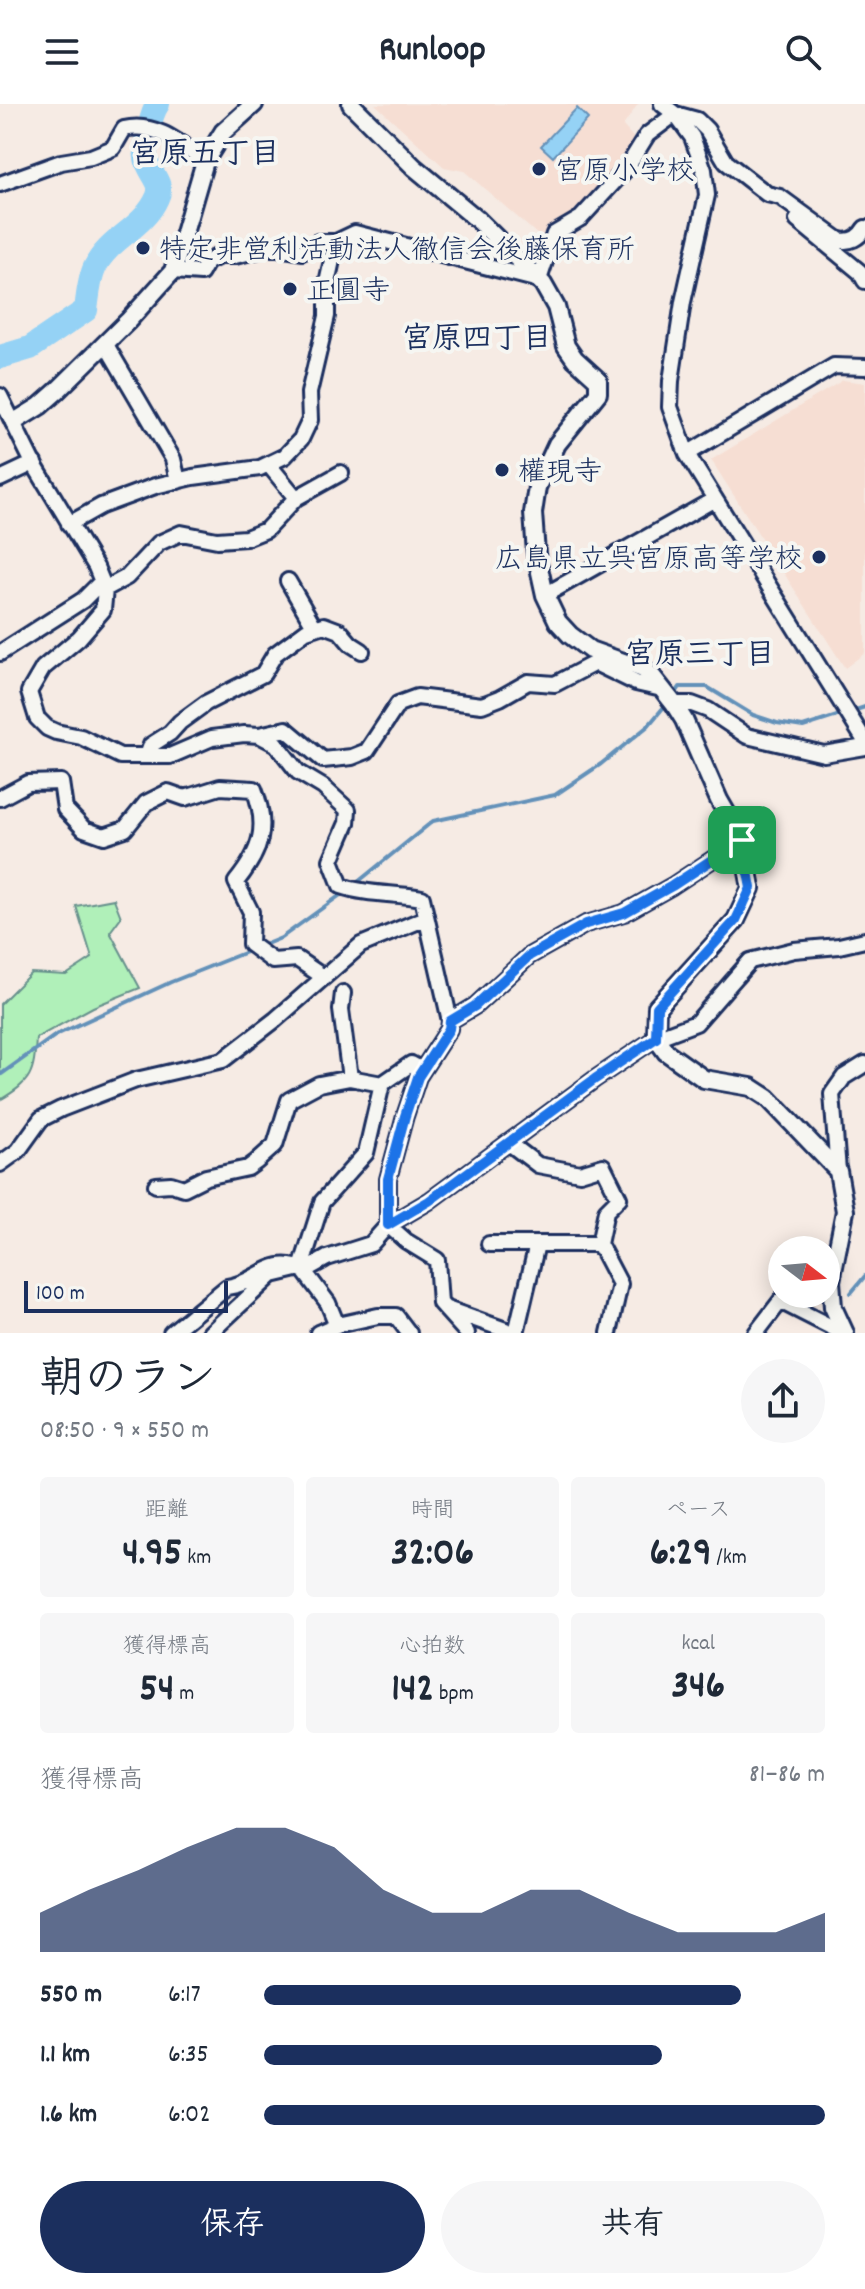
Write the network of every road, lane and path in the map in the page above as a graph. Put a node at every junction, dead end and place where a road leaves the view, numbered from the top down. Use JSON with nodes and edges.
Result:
{"nodes":[{"id":1,"x":254,"y":104,"type":"edge"},
{"id":2,"x":351,"y":104,"type":"edge"},
{"id":3,"x":662,"y":104,"type":"edge"},
{"id":4,"x":675,"y":114,"type":"junction"},
{"id":5,"x":205,"y":161,"type":"junction"},
{"id":6,"x":0,"y":184,"type":"edge"},
{"id":7,"x":767,"y":194,"type":"junction"},
{"id":8,"x":865,"y":228,"type":"edge"},
{"id":9,"x":336,"y":242,"type":"junction"},
{"id":10,"x":173,"y":271,"type":"junction"},
{"id":11,"x":539,"y":280,"type":"junction"},
{"id":12,"x":865,"y":281,"type":"edge"},
{"id":13,"x":105,"y":343,"type":"junction"},
{"id":14,"x":865,"y":367,"type":"edge"},
{"id":15,"x":0,"y":396,"type":"edge"},
{"id":16,"x":14,"y":422,"type":"junction"},
{"id":17,"x":687,"y":454,"type":"junction"},
{"id":18,"x":34,"y":463,"type":"junction"},
{"id":19,"x":269,"y":465,"type":"junction"},
{"id":20,"x":341,"y":473,"type":"dead end"},
{"id":21,"x":0,"y":479,"type":"edge"},
{"id":22,"x":178,"y":481,"type":"junction"},
{"id":23,"x":296,"y":498,"type":"junction"},
{"id":24,"x":715,"y":499,"type":"junction"},
{"id":25,"x":69,"y":524,"type":"junction"},
{"id":26,"x":288,"y":581,"type":"dead end"},
{"id":27,"x":104,"y":585,"type":"junction"},
{"id":28,"x":545,"y":595,"type":"junction"},
{"id":29,"x":315,"y":628,"type":"junction"},
{"id":30,"x":362,"y":651,"type":"dead end"},
{"id":31,"x":0,"y":653,"type":"edge"},
{"id":32,"x":662,"y":689,"type":"junction"},
{"id":33,"x":674,"y":704,"type":"junction"},
{"id":34,"x":259,"y":735,"type":"junction"},
{"id":35,"x":863,"y":735,"type":"edge"},
{"id":36,"x":865,"y":747,"type":"edge"},
{"id":37,"x":147,"y":756,"type":"junction"},
{"id":38,"x":0,"y":798,"type":"edge"},
{"id":39,"x":742,"y":840,"type":"junction"},
{"id":40,"x":426,"y":918,"type":"junction"},
{"id":41,"x":865,"y":940,"type":"edge"},
{"id":42,"x":322,"y":976,"type":"junction"},
{"id":43,"x":343,"y":993,"type":"dead end"},
{"id":44,"x":450,"y":1021,"type":"junction"},
{"id":45,"x":656,"y":1038,"type":"junction"},
{"id":46,"x":865,"y":1064,"type":"edge"},
{"id":47,"x":422,"y":1070,"type":"junction"},
{"id":48,"x":350,"y":1078,"type":"junction"},
{"id":49,"x":382,"y":1084,"type":"junction"},
{"id":50,"x":509,"y":1143,"type":"junction"},
{"id":51,"x":0,"y":1164,"type":"edge"},
{"id":52,"x":838,"y":1171,"type":"junction"},
{"id":53,"x":156,"y":1185,"type":"dead end"},
{"id":54,"x":388,"y":1225,"type":"junction"},
{"id":55,"x":837,"y":1236,"type":"edge"},
{"id":56,"x":489,"y":1244,"type":"dead end"},
{"id":57,"x":537,"y":1244,"type":"junction"},
{"id":58,"x":599,"y":1244,"type":"junction"},
{"id":59,"x":303,"y":1270,"type":"junction"},
{"id":60,"x":776,"y":1308,"type":"edge"},
{"id":61,"x":801,"y":1308,"type":"edge"},
{"id":62,"x":833,"y":1308,"type":"edge"},
{"id":63,"x":447,"y":1309,"type":"junction"},
{"id":64,"x":337,"y":1325,"type":"junction"},
{"id":65,"x":171,"y":1333,"type":"edge"},
{"id":66,"x":210,"y":1333,"type":"edge"},
{"id":67,"x":318,"y":1333,"type":"edge"},
{"id":68,"x":409,"y":1333,"type":"edge"},
{"id":69,"x":467,"y":1333,"type":"edge"},
{"id":70,"x":515,"y":1333,"type":"edge"},
{"id":71,"x":609,"y":1333,"type":"edge"},
{"id":72,"x":756,"y":1333,"type":"edge"},
{"id":73,"x":844,"y":1333,"type":"edge"}],
"edges":[{"from":1,"to":5,"type":"street"},
{"from":2,"to":11,"type":"street"},
{"from":3,"to":4,"type":"street"},
{"from":4,"to":7,"type":"street"},
{"from":4,"to":11,"type":"street"},
{"from":4,"to":17,"type":"street"},
{"from":5,"to":6,"type":"street"},
{"from":5,"to":10,"type":"street"},
{"from":7,"to":8,"type":"street"},
{"from":7,"to":12,"type":"street"},
{"from":9,"to":10,"type":"street"},
{"from":9,"to":11,"type":"street"},
{"from":9,"to":19,"type":"street"},
{"from":10,"to":13,"type":"street"},
{"from":11,"to":28,"type":"street"},
{"from":13,"to":16,"type":"street"},
{"from":13,"to":22,"type":"street"},
{"from":14,"to":17,"type":"street"},
{"from":15,"to":16,"type":"street"},
{"from":16,"to":18,"type":"street"},
{"from":17,"to":24,"type":"street"},
{"from":18,"to":21,"type":"street"},
{"from":18,"to":25,"type":"street"},
{"from":19,"to":22,"type":"street"},
{"from":19,"to":23,"type":"street"},
{"from":20,"to":23,"type":"street"},
{"from":22,"to":25,"type":"street"},
{"from":23,"to":27,"type":"street"},
{"from":24,"to":28,"type":"street"},
{"from":24,"to":35,"type":"street"},
{"from":25,"to":27,"type":"street"},
{"from":26,"to":29,"type":"street"},
{"from":27,"to":31,"type":"street"},
{"from":27,"to":37,"type":"street"},
{"from":28,"to":32,"type":"street"},
{"from":29,"to":30,"type":"street"},
{"from":29,"to":37,"type":"street"},
{"from":32,"to":33,"type":"street"},
{"from":32,"to":34,"type":"street"},
{"from":33,"to":36,"type":"street"},
{"from":33,"to":39,"type":"street"},
{"from":34,"to":37,"type":"street"},
{"from":34,"to":40,"type":"street"},
{"from":38,"to":42,"type":"street"},
{"from":39,"to":44,"type":"street"},
{"from":39,"to":45,"type":"street"},
{"from":40,"to":42,"type":"street"},
{"from":40,"to":44,"type":"street"},
{"from":41,"to":45,"type":"street"},
{"from":42,"to":51,"type":"street"},
{"from":43,"to":48,"type":"street"},
{"from":44,"to":47,"type":"street"},
{"from":45,"to":50,"type":"street"},
{"from":45,"to":52,"type":"street"},
{"from":46,"to":52,"type":"street"},
{"from":47,"to":49,"type":"street"},
{"from":47,"to":54,"type":"street"},
{"from":48,"to":49,"type":"street"},
{"from":48,"to":53,"type":"street"},
{"from":49,"to":59,"type":"street"},
{"from":50,"to":54,"type":"street"},
{"from":50,"to":58,"type":"street"},
{"from":52,"to":55,"type":"street"},
{"from":54,"to":59,"type":"street"},
{"from":54,"to":63,"type":"street"},
{"from":56,"to":57,"type":"street"},
{"from":57,"to":58,"type":"street"},
{"from":57,"to":70,"type":"street"},
{"from":58,"to":71,"type":"street"},
{"from":59,"to":64,"type":"street"},
{"from":59,"to":65,"type":"street"},
{"from":59,"to":66,"type":"street"},
{"from":60,"to":72,"type":"street"},
{"from":61,"to":73,"type":"street"},
{"from":62,"to":73,"type":"street"},
{"from":63,"to":69,"type":"street"},
{"from":63,"to":70,"type":"street"},
{"from":64,"to":67,"type":"street"},
{"from":64,"to":68,"type":"street"}]}
